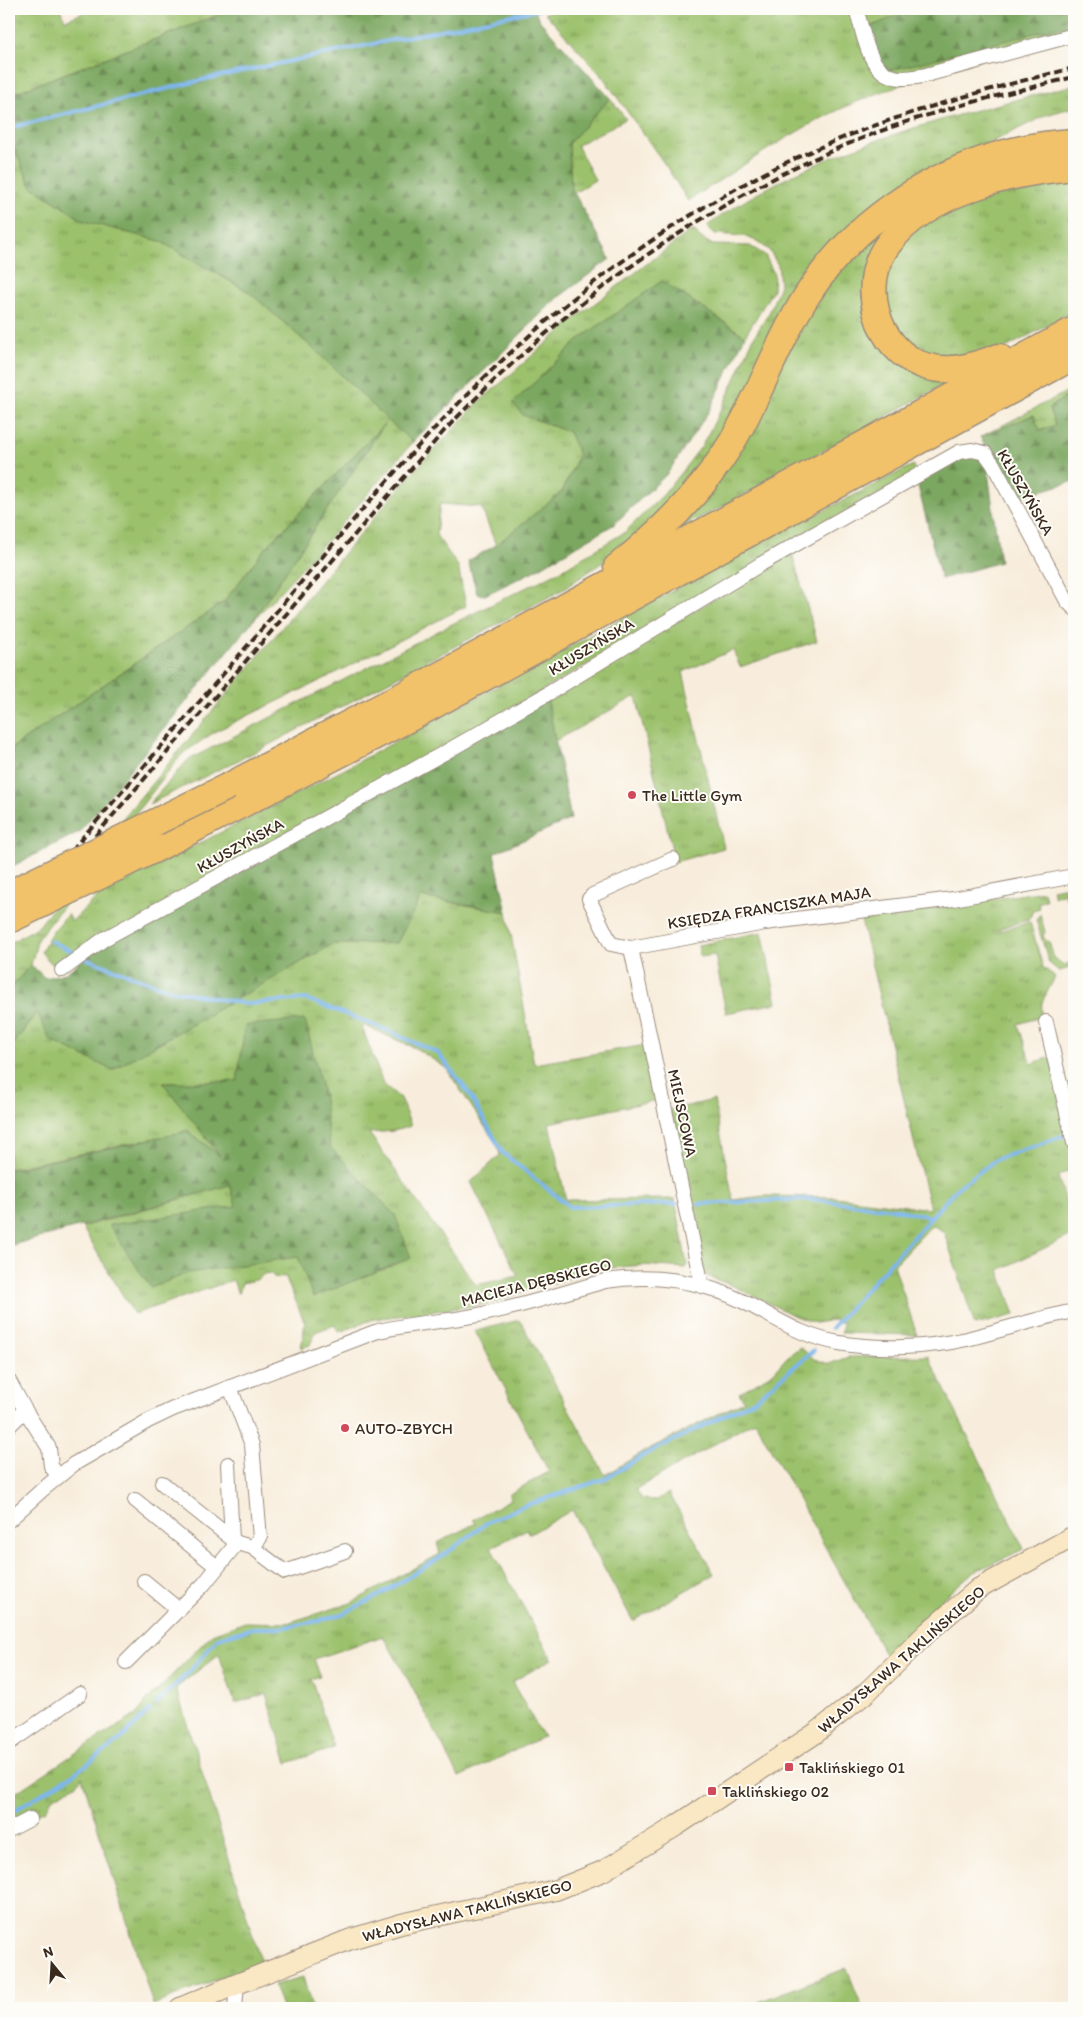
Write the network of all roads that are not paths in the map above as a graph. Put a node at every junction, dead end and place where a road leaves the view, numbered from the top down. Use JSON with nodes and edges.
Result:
{"nodes":[{"id":1,"x":856,"y":9,"type":"edge"},
{"id":2,"x":1074,"y":35,"type":"edge"},
{"id":3,"x":1074,"y":142,"type":"edge"},
{"id":4,"x":1074,"y":167,"type":"edge"},
{"id":5,"x":1074,"y":329,"type":"edge"},
{"id":6,"x":1074,"y":356,"type":"edge"},
{"id":7,"x":1074,"y":608,"type":"edge"},
{"id":8,"x":560,"y":610,"type":"junction"},
{"id":9,"x":673,"y":860,"type":"dead end"},
{"id":10,"x":1074,"y":876,"type":"edge"},
{"id":11,"x":9,"y":894,"type":"edge"},
{"id":12,"x":9,"y":920,"type":"edge"},
{"id":13,"x":631,"y":948,"type":"junction"},
{"id":14,"x":62,"y":970,"type":"dead end"},
{"id":15,"x":1046,"y":1022,"type":"dead end"},
{"id":16,"x":1074,"y":1143,"type":"edge"},
{"id":17,"x":702,"y":1286,"type":"junction"},
{"id":18,"x":1074,"y":1312,"type":"edge"},
{"id":19,"x":9,"y":1381,"type":"edge"},
{"id":20,"x":230,"y":1387,"type":"junction"},
{"id":21,"x":25,"y":1410,"type":"junction"},
{"id":22,"x":9,"y":1426,"type":"edge"},
{"id":23,"x":228,"y":1464,"type":"dead end"},
{"id":24,"x":58,"y":1476,"type":"junction"},
{"id":25,"x":162,"y":1483,"type":"dead end"},
{"id":26,"x":135,"y":1500,"type":"dead end"},
{"id":27,"x":9,"y":1520,"type":"edge"},
{"id":28,"x":1074,"y":1536,"type":"edge"},
{"id":29,"x":235,"y":1541,"type":"junction"},
{"id":30,"x":252,"y":1547,"type":"junction"},
{"id":31,"x":345,"y":1551,"type":"dead end"},
{"id":32,"x":217,"y":1567,"type":"junction"},
{"id":33,"x":144,"y":1581,"type":"dead end"},
{"id":34,"x":179,"y":1610,"type":"junction"},
{"id":35,"x":126,"y":1662,"type":"dead end"},
{"id":36,"x":80,"y":1694,"type":"dead end"},
{"id":37,"x":9,"y":1743,"type":"edge"},
{"id":38,"x":30,"y":1819,"type":"dead end"},
{"id":39,"x":10,"y":1826,"type":"edge"},
{"id":40,"x":237,"y":1984,"type":"junction"},
{"id":41,"x":180,"y":2008,"type":"edge"},
{"id":42,"x":235,"y":2008,"type":"edge"}],
"edges":[{"from":1,"to":2,"type":"street"},
{"from":3,"to":8,"type":"highway"},
{"from":4,"to":5,"type":"highway"},
{"from":5,"to":8,"type":"highway"},
{"from":6,"to":12,"type":"highway","bridge":true},
{"from":7,"to":14,"type":"street","name":"KŁUSZYŃSKA"},
{"from":8,"to":11,"type":"highway","bridge":true},
{"from":9,"to":13,"type":"street"},
{"from":10,"to":13,"type":"street","name":"KSIĘDZA FRANCISZKA MAJA"},
{"from":13,"to":17,"type":"street","name":"MIEJSCOWA"},
{"from":15,"to":16,"type":"street"},
{"from":17,"to":18,"type":"street","name":"MACIEJA DĘBSKIEGO"},
{"from":17,"to":20,"type":"street","name":"MACIEJA DĘBSKIEGO"},
{"from":19,"to":21,"type":"street"},
{"from":20,"to":24,"type":"street","name":"MACIEJA DĘBSKIEGO"},
{"from":20,"to":30,"type":"street"},
{"from":21,"to":22,"type":"street"},
{"from":21,"to":24,"type":"street"},
{"from":23,"to":29,"type":"street"},
{"from":24,"to":27,"type":"street","name":"MACIEJA DĘBSKIEGO"},
{"from":25,"to":29,"type":"street"},
{"from":26,"to":32,"type":"street"},
{"from":28,"to":40,"type":"street","name":"WŁADYSŁAWA TAKLIŃSKIEGO"},
{"from":29,"to":30,"type":"street"},
{"from":29,"to":32,"type":"street"},
{"from":30,"to":31,"type":"street"},
{"from":32,"to":34,"type":"street"},
{"from":33,"to":34,"type":"street"},
{"from":34,"to":35,"type":"street"},
{"from":36,"to":37,"type":"street"},
{"from":38,"to":39,"type":"street"},
{"from":40,"to":41,"type":"street","name":"WŁADYSŁAWA TAKLIŃSKIEGO"},
{"from":40,"to":42,"type":"street"}]}
